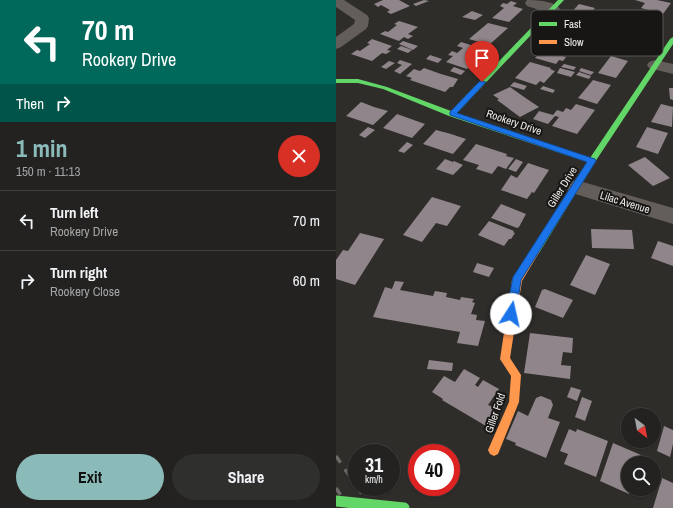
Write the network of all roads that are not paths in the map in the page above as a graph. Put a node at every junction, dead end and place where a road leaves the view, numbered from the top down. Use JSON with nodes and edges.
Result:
{"nodes":[{"id":1,"x":336,"y":1,"type":"edge"},
{"id":2,"x":532,"y":3,"type":"dead end"},
{"id":3,"x":557,"y":4,"type":"edge"},
{"id":4,"x":531,"y":31,"type":"edge"},
{"id":5,"x":673,"y":39,"type":"edge"},
{"id":6,"x":336,"y":44,"type":"edge"},
{"id":7,"x":663,"y":54,"type":"edge"},
{"id":8,"x":662,"y":56,"type":"edge"},
{"id":9,"x":656,"y":65,"type":"junction"},
{"id":10,"x":673,"y":70,"type":"edge"},
{"id":11,"x":336,"y":81,"type":"edge"},
{"id":12,"x":452,"y":114,"type":"junction"},
{"id":13,"x":592,"y":161,"type":"junction"},
{"id":14,"x":576,"y":187,"type":"junction"},
{"id":15,"x":673,"y":216,"type":"edge"},
{"id":16,"x":511,"y":314,"type":"joint"},
{"id":17,"x":494,"y":450,"type":"dead end"},
{"id":18,"x":336,"y":501,"type":"edge"},
{"id":19,"x":404,"y":508,"type":"edge"}],
"edges":[{"from":1,"to":6,"type":"street"},
{"from":2,"to":3,"type":"street"},
{"from":4,"to":12,"type":"street"},
{"from":5,"to":7,"type":"street","name":"Giller Drive"},
{"from":8,"to":9,"type":"street","name":"Giller Drive"},
{"from":9,"to":10,"type":"street"},
{"from":9,"to":13,"type":"street","name":"Giller Drive"},
{"from":11,"to":12,"type":"street","name":"Rookery Drive"},
{"from":12,"to":13,"type":"street","name":"Rookery Drive"},
{"from":13,"to":14,"type":"street","name":"Giller Drive"},
{"from":14,"to":15,"type":"street","name":"Lilac Avenue"},
{"from":14,"to":16,"type":"street","name":"Giller Drive"},
{"from":16,"to":17,"type":"street","name":"Giller Fold"},
{"from":18,"to":19,"type":"street","bridge":true}]}
